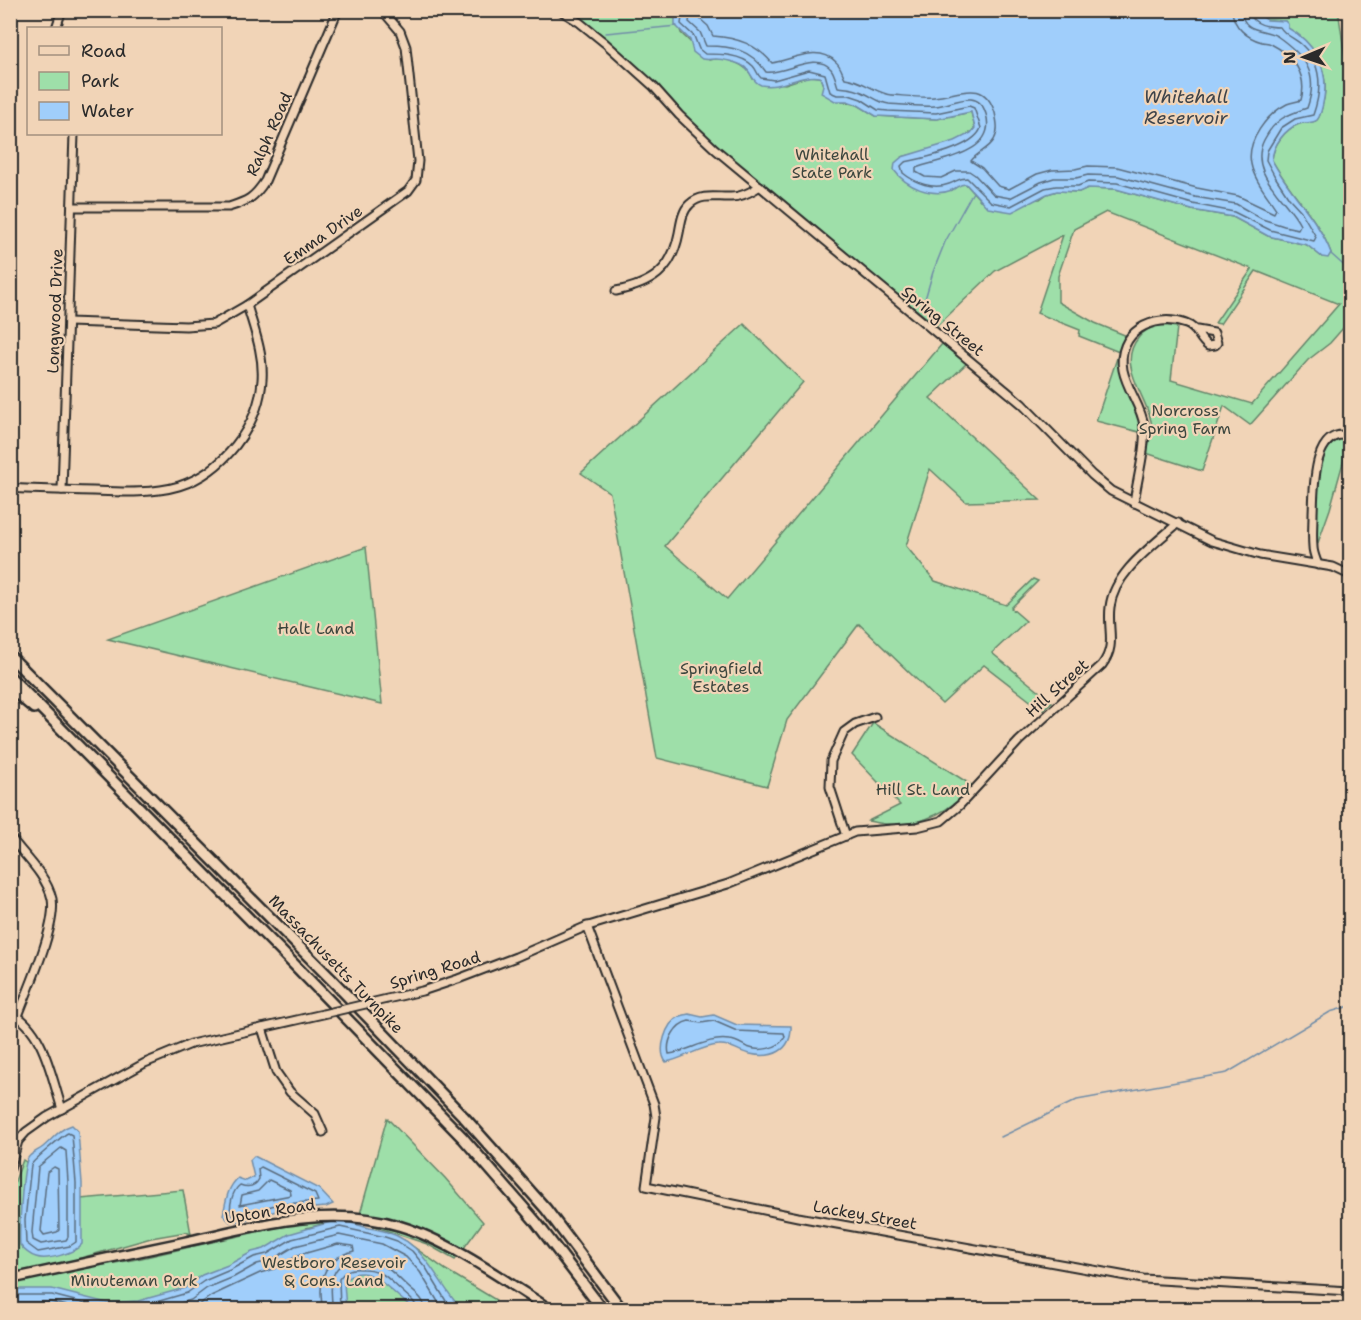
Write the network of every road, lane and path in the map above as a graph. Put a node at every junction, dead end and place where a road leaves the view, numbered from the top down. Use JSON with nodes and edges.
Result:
{"nodes":[{"id":1,"x":62,"y":10,"type":"edge"},
{"id":2,"x":338,"y":10,"type":"edge"},
{"id":3,"x":382,"y":10,"type":"edge"},
{"id":4,"x":560,"y":10,"type":"edge"},
{"id":5,"x":56,"y":27,"type":"edge"},
{"id":6,"x":74,"y":135,"type":"edge"},
{"id":7,"x":760,"y":186,"type":"junction"},
{"id":8,"x":72,"y":207,"type":"junction"},
{"id":9,"x":616,"y":291,"type":"dead end"},
{"id":10,"x":247,"y":304,"type":"junction"},
{"id":11,"x":68,"y":322,"type":"junction"},
{"id":12,"x":1197,"y":330,"type":"dead end"},
{"id":13,"x":1350,"y":436,"type":"edge"},
{"id":14,"x":10,"y":488,"type":"edge"},
{"id":15,"x":62,"y":490,"type":"junction"},
{"id":16,"x":1134,"y":503,"type":"junction"},
{"id":17,"x":1178,"y":523,"type":"junction"},
{"id":18,"x":1318,"y":565,"type":"junction"},
{"id":19,"x":1350,"y":575,"type":"edge"},
{"id":20,"x":10,"y":656,"type":"edge"},
{"id":21,"x":10,"y":677,"type":"edge"},
{"id":22,"x":10,"y":688,"type":"edge"},
{"id":23,"x":875,"y":717,"type":"dead end"},
{"id":24,"x":71,"y":738,"type":"junction"},
{"id":25,"x":897,"y":828,"type":"joint"},
{"id":26,"x":846,"y":836,"type":"junction"},
{"id":27,"x":10,"y":837,"type":"edge"},
{"id":28,"x":587,"y":926,"type":"junction"},
{"id":29,"x":10,"y":1012,"type":"edge"},
{"id":30,"x":18,"y":1016,"type":"junction"},
{"id":31,"x":262,"y":1028,"type":"junction"},
{"id":32,"x":62,"y":1109,"type":"junction"},
{"id":33,"x":323,"y":1132,"type":"dead end"},
{"id":34,"x":10,"y":1169,"type":"edge"},
{"id":35,"x":10,"y":1279,"type":"edge"},
{"id":36,"x":1350,"y":1291,"type":"edge"},
{"id":37,"x":551,"y":1310,"type":"edge"},
{"id":38,"x":603,"y":1310,"type":"edge"},
{"id":39,"x":622,"y":1310,"type":"edge"}],
"edges":[{"from":1,"to":5,"type":"street"},
{"from":2,"to":8,"type":"street","name":"Ralph Road"},
{"from":3,"to":10,"type":"street","name":"Emma Drive"},
{"from":4,"to":7,"type":"street","name":"Spring Street"},
{"from":6,"to":8,"type":"street","name":"Longwood Drive"},
{"from":7,"to":9,"type":"street"},
{"from":7,"to":16,"type":"street","name":"Spring Street"},
{"from":8,"to":11,"type":"street","name":"Longwood Drive"},
{"from":10,"to":11,"type":"street","name":"Emma Drive"},
{"from":10,"to":15,"type":"street"},
{"from":11,"to":15,"type":"street","name":"Longwood Drive"},
{"from":12,"to":16,"type":"street"},
{"from":13,"to":18,"type":"street"},
{"from":14,"to":15,"type":"street"},
{"from":16,"to":17,"type":"street","name":"Spring Street"},
{"from":17,"to":18,"type":"street","name":"Spring Street"},
{"from":17,"to":25,"type":"street","name":"Hill Street"},
{"from":18,"to":19,"type":"street","name":"Spring Street"},
{"from":20,"to":39,"type":"highway","name":"Massachusetts Turnpike"},
{"from":21,"to":24,"type":"highway","name":"Massachusetts Turnpike"},
{"from":22,"to":24,"type":"highway"},
{"from":23,"to":26,"type":"street"},
{"from":24,"to":38,"type":"highway","name":"Massachusetts Turnpike"},
{"from":25,"to":26,"type":"street","name":"Spring Road"},
{"from":26,"to":28,"type":"street","name":"Spring Road"},
{"from":27,"to":30,"type":"street"},
{"from":28,"to":31,"type":"street","name":"Spring Road","bridge":true},
{"from":28,"to":36,"type":"street","name":"Lackey Street"},
{"from":29,"to":30,"type":"street"},
{"from":30,"to":32,"type":"street"},
{"from":31,"to":32,"type":"street","name":"Spring Road"},
{"from":31,"to":33,"type":"street"},
{"from":32,"to":34,"type":"street","name":"Spring Road"},
{"from":35,"to":37,"type":"main road","name":"Upton Road"}]}
